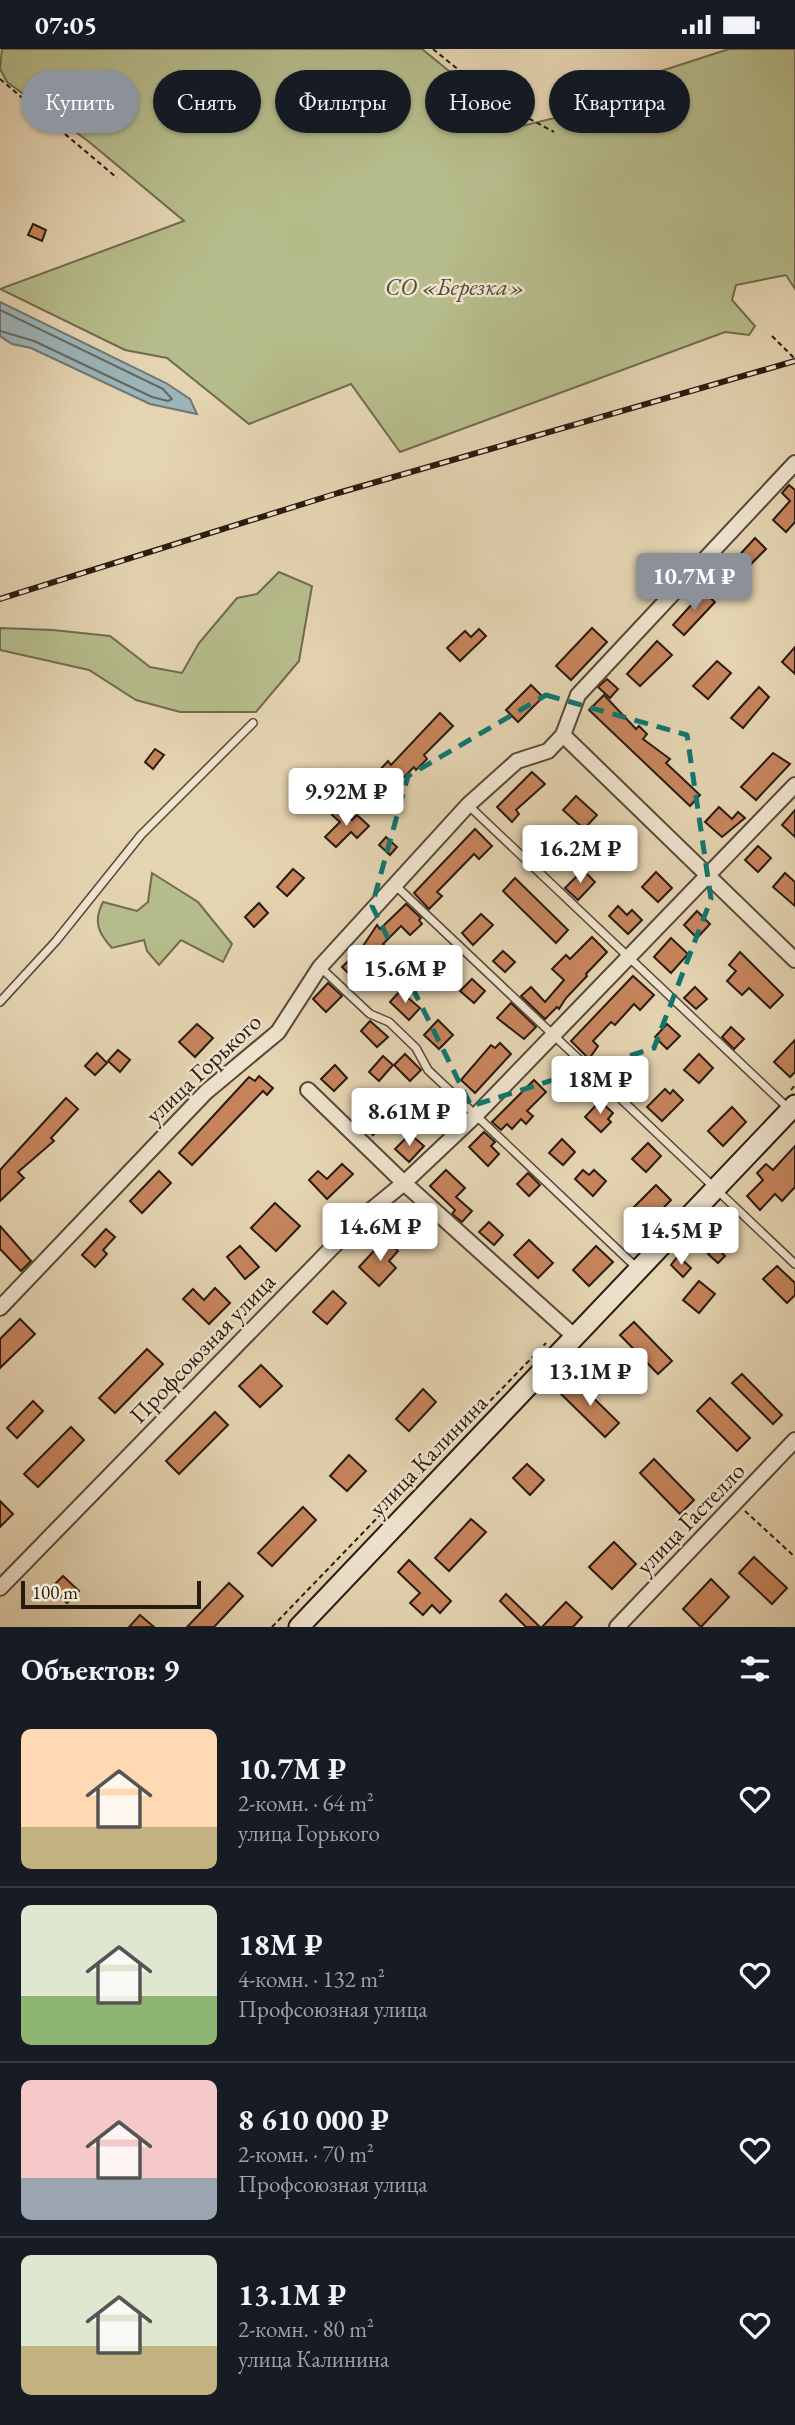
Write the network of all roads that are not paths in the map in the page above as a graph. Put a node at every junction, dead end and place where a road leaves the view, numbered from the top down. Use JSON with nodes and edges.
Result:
{"nodes":[{"id":1,"x":795,"y":463,"type":"edge"},
{"id":2,"x":253,"y":723,"type":"dead end"},
{"id":3,"x":563,"y":735,"type":"junction"},
{"id":4,"x":795,"y":785,"type":"edge"},
{"id":5,"x":468,"y":805,"type":"junction"},
{"id":6,"x":709,"y":876,"type":"junction"},
{"id":7,"x":396,"y":886,"type":"junction"},
{"id":8,"x":630,"y":958,"type":"junction"},
{"id":9,"x":795,"y":960,"type":"edge"},
{"id":10,"x":320,"y":967,"type":"junction"},
{"id":11,"x":0,"y":1002,"type":"edge"},
{"id":12,"x":553,"y":1036,"type":"junction"},
{"id":13,"x":308,"y":1090,"type":"dead end"},
{"id":14,"x":790,"y":1107,"type":"edge"},
{"id":15,"x":476,"y":1115,"type":"junction"},
{"id":16,"x":404,"y":1183,"type":"junction"},
{"id":17,"x":714,"y":1190,"type":"junction"},
{"id":18,"x":795,"y":1264,"type":"edge"},
{"id":19,"x":639,"y":1269,"type":"junction"},
{"id":20,"x":0,"y":1308,"type":"edge"},
{"id":21,"x":568,"y":1331,"type":"junction"},
{"id":22,"x":792,"y":1450,"type":"edge"},
{"id":23,"x":0,"y":1588,"type":"edge"},
{"id":24,"x":299,"y":1627,"type":"edge"},
{"id":25,"x":617,"y":1627,"type":"edge"}],
"edges":[{"from":1,"to":3,"type":"street"},
{"from":2,"to":11,"type":"lane"},
{"from":3,"to":5,"type":"street","name":"улица Горького"},
{"from":3,"to":6,"type":"street"},
{"from":4,"to":6,"type":"street","name":"Профсоюзная улица"},
{"from":5,"to":7,"type":"street","name":"улица Горького"},
{"from":5,"to":8,"type":"lane"},
{"from":6,"to":8,"type":"street","name":"Профсоюзная улица"},
{"from":6,"to":9,"type":"street"},
{"from":7,"to":10,"type":"street","name":"улица Горького"},
{"from":7,"to":12,"type":"lane"},
{"from":8,"to":12,"type":"street","name":"Профсоюзная улица"},
{"from":8,"to":14,"type":"lane"},
{"from":10,"to":15,"type":"lane"},
{"from":10,"to":20,"type":"street","name":"улица Горького"},
{"from":12,"to":15,"type":"street","name":"Профсоюзная улица"},
{"from":12,"to":17,"type":"lane"},
{"from":13,"to":16,"type":"street"},
{"from":14,"to":17,"type":"main road","name":"улица Калинина"},
{"from":15,"to":16,"type":"street","name":"Профсоюзная улица"},
{"from":15,"to":19,"type":"lane"},
{"from":16,"to":21,"type":"street"},
{"from":16,"to":23,"type":"street","name":"Профсоюзная улица"},
{"from":17,"to":18,"type":"lane"},
{"from":17,"to":19,"type":"main road","name":"улица Калинина"},
{"from":19,"to":21,"type":"main road","name":"улица Калинина"},
{"from":21,"to":24,"type":"main road","name":"улица Калинина"},
{"from":22,"to":25,"type":"street","name":"улица Гастелло"}]}
